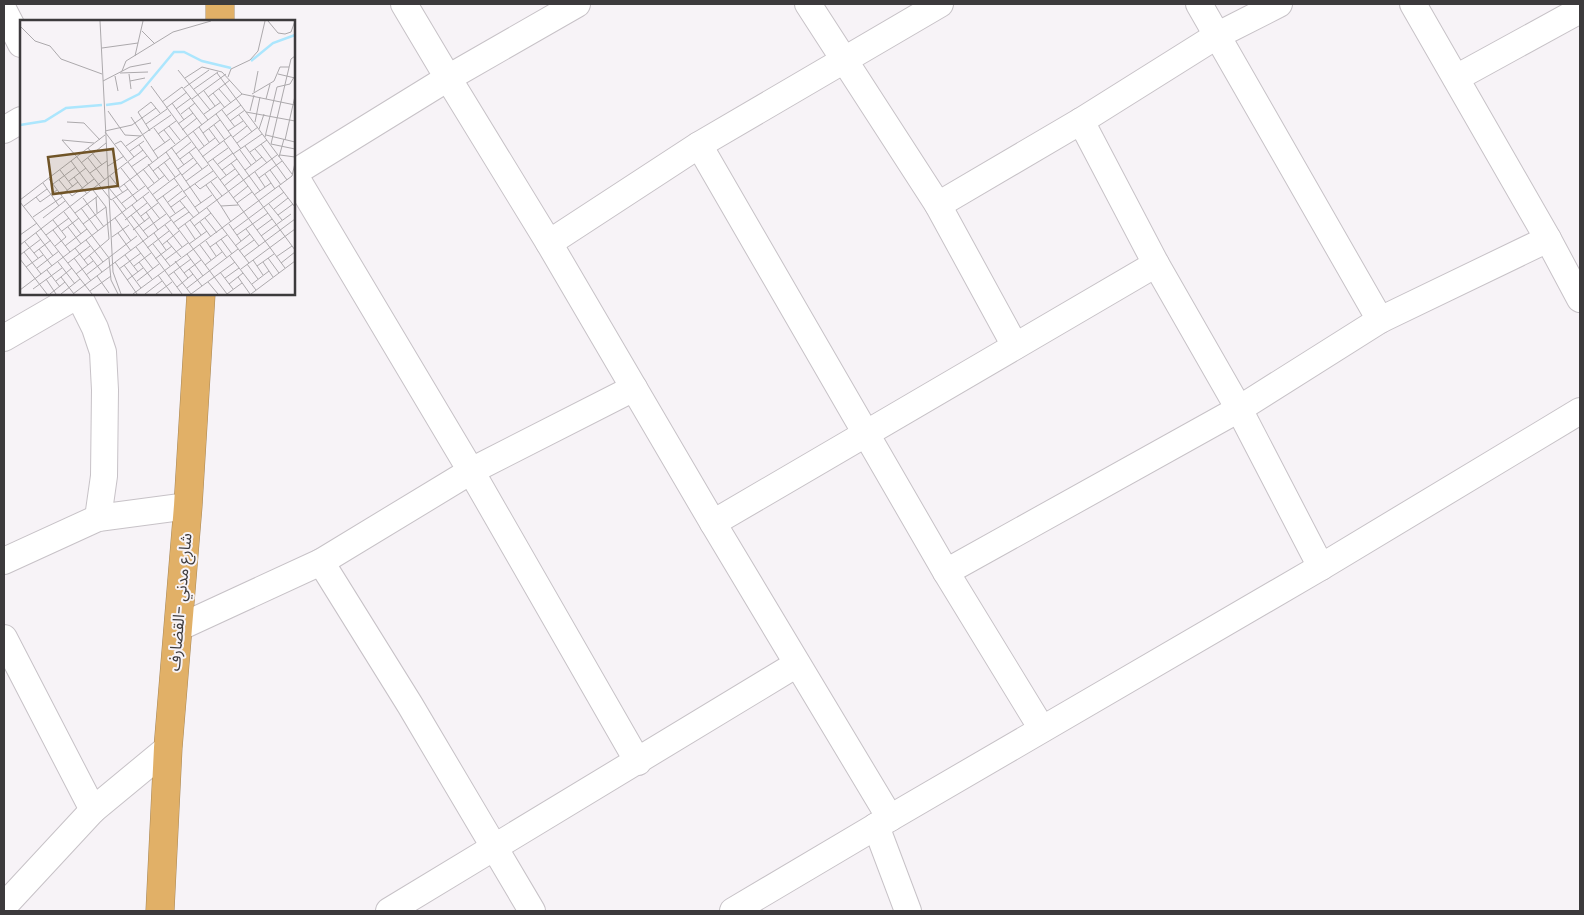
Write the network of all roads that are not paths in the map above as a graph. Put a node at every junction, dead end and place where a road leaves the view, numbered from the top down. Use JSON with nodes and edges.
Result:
{"nodes":[{"id":1,"x":220,"y":4,"type":"edge"},
{"id":2,"x":404,"y":4,"type":"edge"},
{"id":3,"x":577,"y":4,"type":"edge"},
{"id":4,"x":808,"y":4,"type":"edge"},
{"id":5,"x":940,"y":4,"type":"edge"},
{"id":6,"x":1199,"y":4,"type":"edge"},
{"id":7,"x":1279,"y":4,"type":"edge"},
{"id":8,"x":1413,"y":4,"type":"edge"},
{"id":9,"x":1580,"y":10,"type":"edge"},
{"id":10,"x":4,"y":11,"type":"edge"},
{"id":11,"x":220,"y":20,"type":"edge"},
{"id":12,"x":1218,"y":35,"type":"junction"},
{"id":13,"x":20,"y":42,"type":"edge"},
{"id":14,"x":844,"y":60,"type":"junction"},
{"id":15,"x":448,"y":78,"type":"junction"},
{"id":16,"x":1456,"y":78,"type":"junction"},
{"id":17,"x":1081,"y":120,"type":"junction"},
{"id":18,"x":20,"y":121,"type":"edge"},
{"id":19,"x":4,"y":130,"type":"edge"},
{"id":20,"x":699,"y":145,"type":"junction"},
{"id":21,"x":295,"y":172,"type":"edge"},
{"id":22,"x":295,"y":175,"type":"edge"},
{"id":23,"x":938,"y":205,"type":"junction"},
{"id":24,"x":1548,"y":239,"type":"junction"},
{"id":25,"x":549,"y":243,"type":"junction"},
{"id":26,"x":1156,"y":264,"type":"junction"},
{"id":27,"x":77,"y":295,"type":"edge"},
{"id":28,"x":79,"y":295,"type":"edge"},
{"id":29,"x":201,"y":295,"type":"edge"},
{"id":30,"x":1580,"y":299,"type":"edge"},
{"id":31,"x":1380,"y":320,"type":"junction"},
{"id":32,"x":4,"y":338,"type":"edge"},
{"id":33,"x":1015,"y":346,"type":"junction"},
{"id":34,"x":634,"y":388,"type":"junction"},
{"id":35,"x":1239,"y":409,"type":"junction"},
{"id":36,"x":1580,"y":412,"type":"edge"},
{"id":37,"x":865,"y":433,"type":"junction"},
{"id":38,"x":471,"y":471,"type":"junction"},
{"id":39,"x":188,"y":506,"type":"junction"},
{"id":40,"x":98,"y":518,"type":"junction"},
{"id":41,"x":713,"y":523,"type":"junction"},
{"id":42,"x":4,"y":561,"type":"edge"},
{"id":43,"x":321,"y":562,"type":"junction"},
{"id":44,"x":1322,"y":567,"type":"junction"},
{"id":45,"x":946,"y":572,"type":"junction"},
{"id":46,"x":178,"y":628,"type":"junction"},
{"id":47,"x":4,"y":638,"type":"edge"},
{"id":48,"x":797,"y":664,"type":"junction"},
{"id":49,"x":1042,"y":729,"type":"junction"},
{"id":50,"x":168,"y":748,"type":"junction"},
{"id":51,"x":638,"y":762,"type":"junction"},
{"id":52,"x":93,"y":810,"type":"junction"},
{"id":53,"x":883,"y":822,"type":"junction"},
{"id":54,"x":493,"y":848,"type":"junction"},
{"id":55,"x":4,"y":906,"type":"edge"},
{"id":56,"x":160,"y":911,"type":"edge"},
{"id":57,"x":389,"y":911,"type":"edge"},
{"id":58,"x":532,"y":911,"type":"edge"},
{"id":59,"x":733,"y":911,"type":"edge"},
{"id":60,"x":908,"y":911,"type":"edge"}],
"edges":[{"from":1,"to":11,"type":"highway"},
{"from":2,"to":15,"type":"street"},
{"from":3,"to":15,"type":"street"},
{"from":4,"to":14,"type":"street"},
{"from":5,"to":14,"type":"street"},
{"from":6,"to":12,"type":"street"},
{"from":7,"to":12,"type":"street"},
{"from":8,"to":16,"type":"street"},
{"from":9,"to":16,"type":"street"},
{"from":10,"to":13,"type":"street"},
{"from":12,"to":17,"type":"street"},
{"from":12,"to":31,"type":"street"},
{"from":14,"to":20,"type":"street"},
{"from":14,"to":23,"type":"street"},
{"from":15,"to":21,"type":"street"},
{"from":15,"to":25,"type":"street"},
{"from":16,"to":24,"type":"street"},
{"from":17,"to":23,"type":"street"},
{"from":17,"to":26,"type":"street"},
{"from":18,"to":19,"type":"street"},
{"from":20,"to":25,"type":"street"},
{"from":20,"to":37,"type":"street"},
{"from":22,"to":38,"type":"street"},
{"from":23,"to":33,"type":"street"},
{"from":24,"to":30,"type":"street"},
{"from":24,"to":31,"type":"street"},
{"from":25,"to":34,"type":"street"},
{"from":26,"to":33,"type":"street"},
{"from":26,"to":35,"type":"street"},
{"from":27,"to":32,"type":"street"},
{"from":28,"to":40,"type":"street"},
{"from":29,"to":39,"type":"highway","name":"شارع مدني -القضارف"},
{"from":31,"to":35,"type":"street"},
{"from":33,"to":37,"type":"street"},
{"from":34,"to":38,"type":"street"},
{"from":34,"to":41,"type":"street"},
{"from":35,"to":44,"type":"street"},
{"from":35,"to":45,"type":"street"},
{"from":36,"to":44,"type":"street"},
{"from":37,"to":41,"type":"street"},
{"from":37,"to":45,"type":"street"},
{"from":38,"to":43,"type":"street"},
{"from":38,"to":51,"type":"street"},
{"from":39,"to":40,"type":"street"},
{"from":39,"to":46,"type":"highway","name":"شارع مدني -القضارف"},
{"from":40,"to":42,"type":"street"},
{"from":41,"to":48,"type":"street"},
{"from":43,"to":46,"type":"street"},
{"from":43,"to":54,"type":"street"},
{"from":44,"to":49,"type":"street"},
{"from":45,"to":49,"type":"street"},
{"from":46,"to":50,"type":"highway","name":"شارع مدني -القضارف"},
{"from":47,"to":52,"type":"street"},
{"from":48,"to":51,"type":"street"},
{"from":48,"to":53,"type":"street"},
{"from":49,"to":53,"type":"street"},
{"from":50,"to":52,"type":"street"},
{"from":50,"to":56,"type":"highway","name":"شارع مدني -القضارف"},
{"from":51,"to":54,"type":"street"},
{"from":52,"to":55,"type":"street"},
{"from":53,"to":59,"type":"street"},
{"from":53,"to":60,"type":"street"},
{"from":54,"to":57,"type":"street"},
{"from":54,"to":58,"type":"street"}]}
